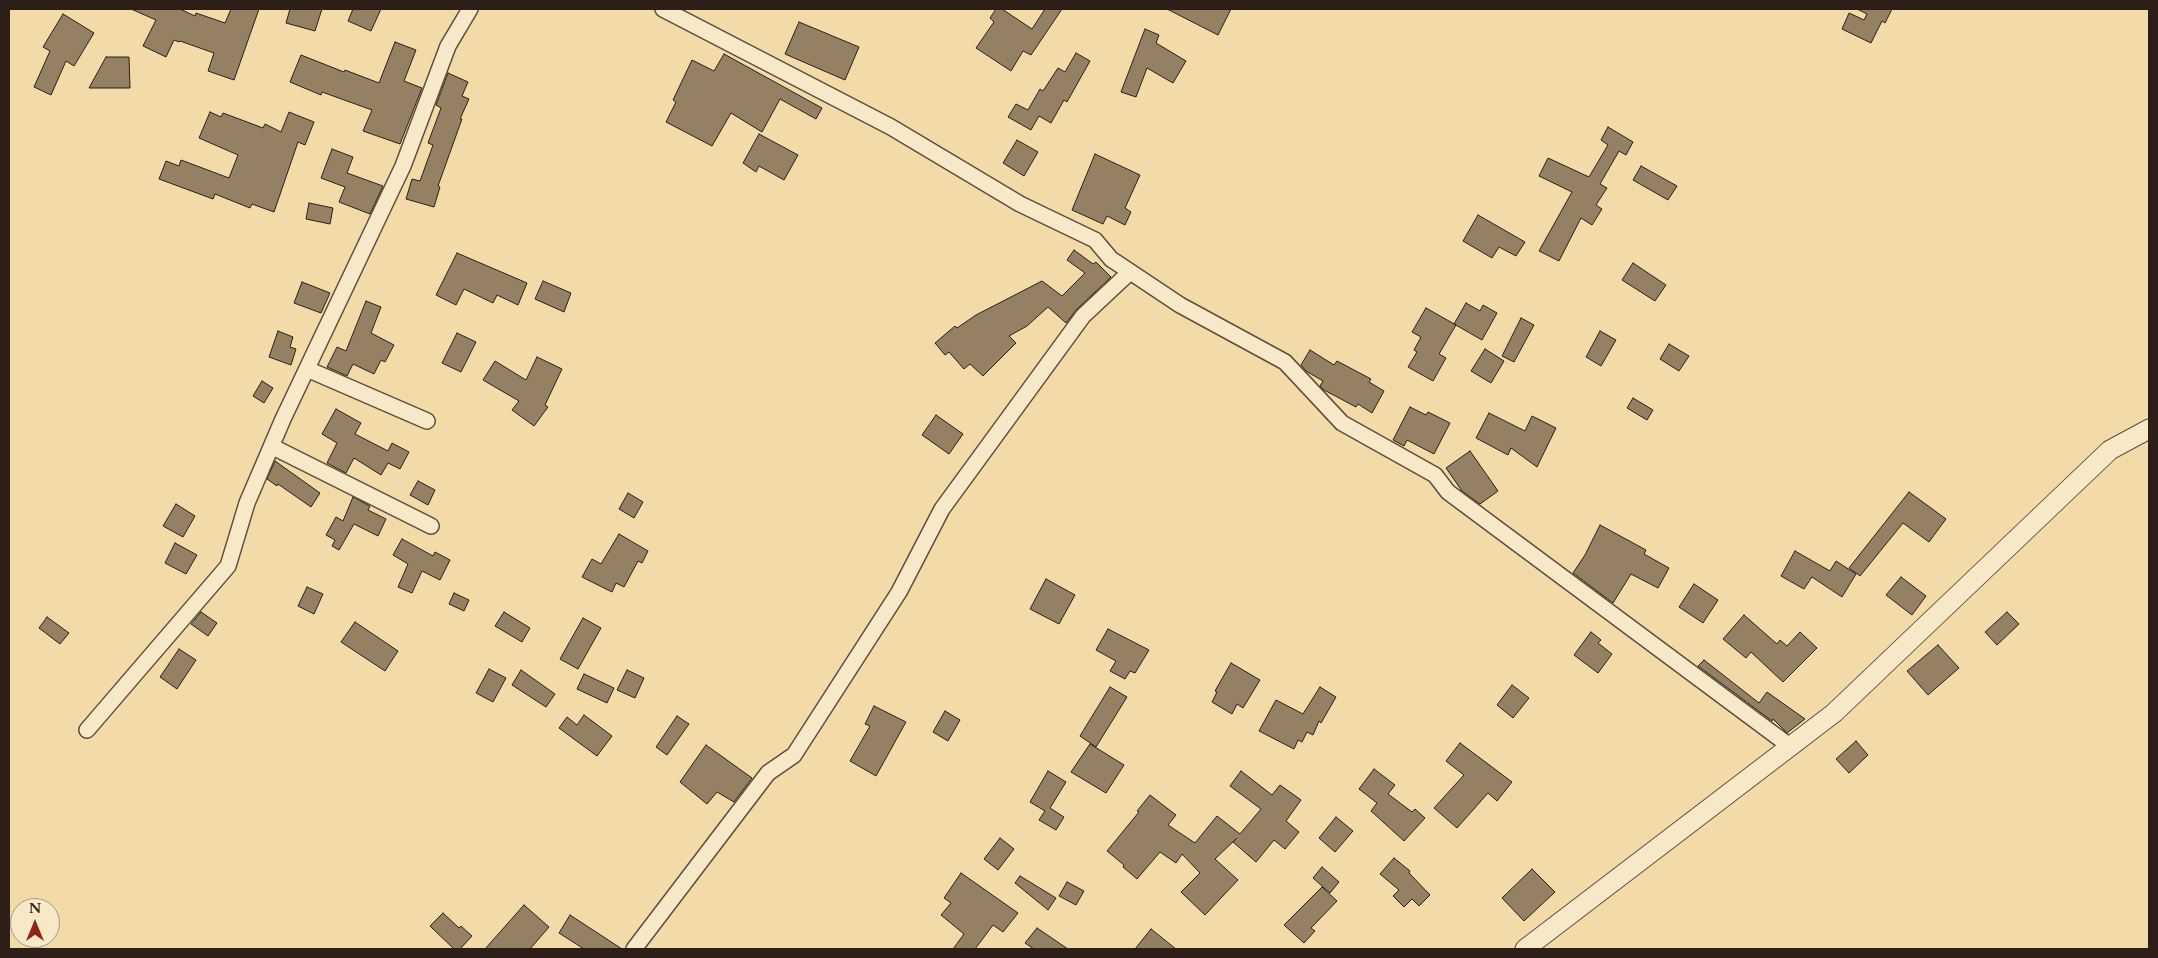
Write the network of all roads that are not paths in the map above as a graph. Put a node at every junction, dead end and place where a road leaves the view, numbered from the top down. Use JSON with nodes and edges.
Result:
{"nodes":[{"id":1,"x":470,"y":9,"type":"edge"},
{"id":2,"x":663,"y":9,"type":"edge"},
{"id":3,"x":1130,"y":272,"type":"junction"},
{"id":4,"x":307,"y":369,"type":"junction"},
{"id":5,"x":427,"y":421,"type":"dead end"},
{"id":6,"x":2149,"y":429,"type":"edge"},
{"id":7,"x":272,"y":447,"type":"junction"},
{"id":8,"x":431,"y":526,"type":"dead end"},
{"id":9,"x":87,"y":730,"type":"dead end"},
{"id":10,"x":1791,"y":747,"type":"junction"},
{"id":11,"x":634,"y":949,"type":"edge"},
{"id":12,"x":1525,"y":949,"type":"edge"}],
"edges":[{"from":1,"to":4,"type":"street"},
{"from":2,"to":3,"type":"street"},
{"from":3,"to":10,"type":"street"},
{"from":3,"to":11,"type":"street"},
{"from":4,"to":5,"type":"street"},
{"from":4,"to":7,"type":"street"},
{"from":6,"to":10,"type":"street"},
{"from":7,"to":8,"type":"street"},
{"from":7,"to":9,"type":"street"},
{"from":10,"to":12,"type":"street"}]}
